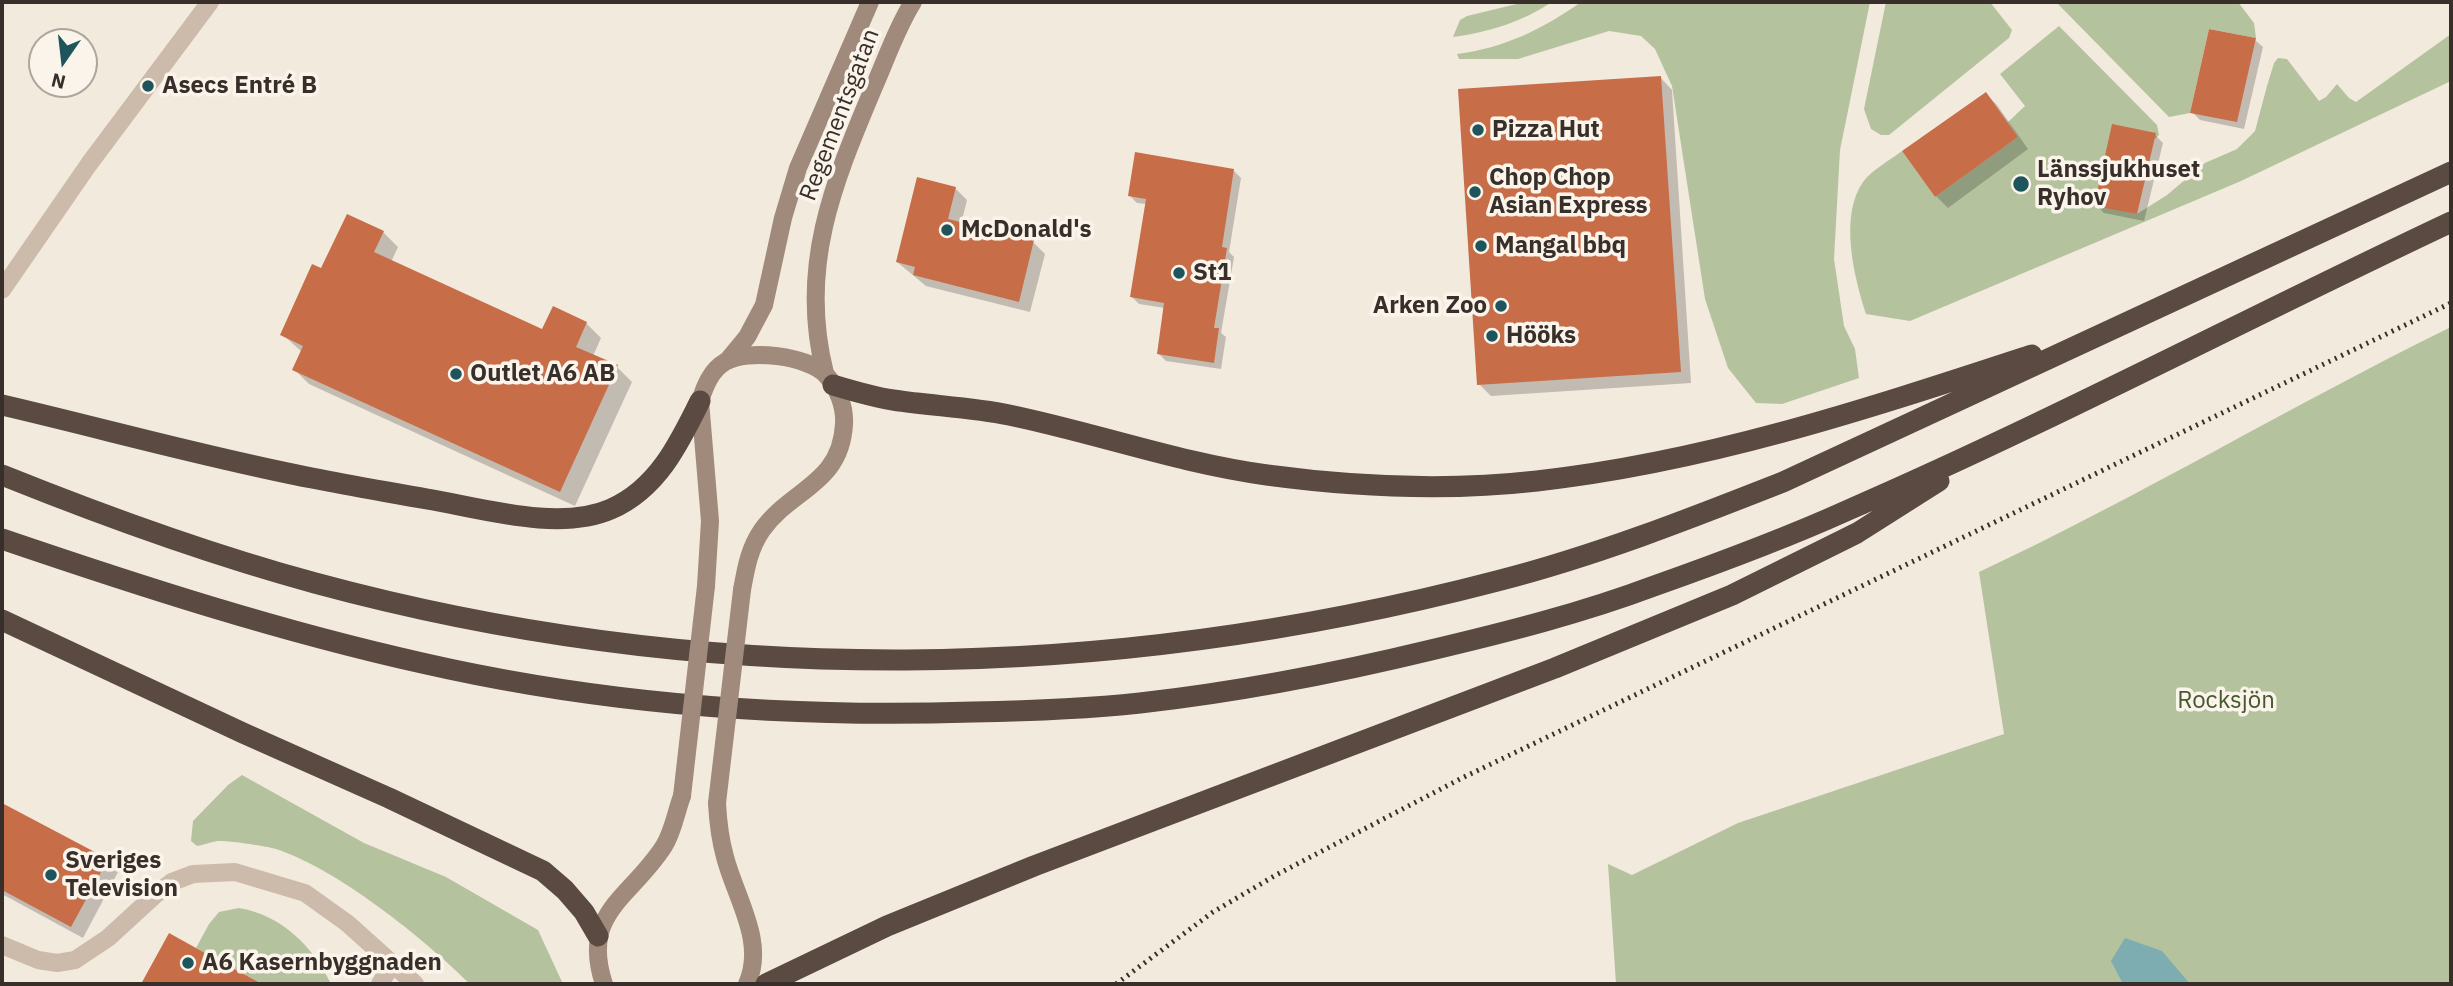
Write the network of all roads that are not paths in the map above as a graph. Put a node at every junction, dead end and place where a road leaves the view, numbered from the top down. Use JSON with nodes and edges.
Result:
{"nodes":[{"id":1,"x":210,"y":2,"type":"edge"},
{"id":2,"x":870,"y":2,"type":"edge"},
{"id":3,"x":913,"y":2,"type":"edge"},
{"id":4,"x":2451,"y":172,"type":"edge"},
{"id":5,"x":2451,"y":222,"type":"edge"},
{"id":6,"x":2,"y":290,"type":"edge"},
{"id":7,"x":2129,"y":323,"type":"junction"},
{"id":8,"x":727,"y":360,"type":"junction"},
{"id":9,"x":829,"y":379,"type":"junction"},
{"id":10,"x":699,"y":401,"type":"junction"},
{"id":11,"x":2,"y":405,"type":"edge"},
{"id":12,"x":2002,"y":441,"type":"junction"},
{"id":13,"x":2,"y":475,"type":"edge"},
{"id":14,"x":2,"y":539,"type":"edge"},
{"id":15,"x":2,"y":620,"type":"edge"},
{"id":16,"x":598,"y":936,"type":"junction"},
{"id":17,"x":2,"y":945,"type":"edge"},
{"id":18,"x":392,"y":964,"type":"junction"},
{"id":19,"x":380,"y":984,"type":"edge"},
{"id":20,"x":415,"y":984,"type":"edge"},
{"id":21,"x":604,"y":984,"type":"edge"},
{"id":22,"x":747,"y":984,"type":"edge"},
{"id":23,"x":766,"y":984,"type":"edge"}],
"edges":[{"from":1,"to":6,"type":"street"},
{"from":2,"to":8,"type":"street","name":"Regementsgatan"},
{"from":3,"to":9,"type":"street","name":"Regementsgatan"},
{"from":4,"to":7,"type":"highway"},
{"from":5,"to":12,"type":"highway"},
{"from":7,"to":9,"type":"highway"},
{"from":7,"to":13,"type":"highway"},
{"from":8,"to":9,"type":"street"},
{"from":8,"to":10,"type":"street","name":"Regementsgatan"},
{"from":9,"to":22,"type":"street","name":"Regementsgatan","bridge":true},
{"from":10,"to":11,"type":"highway"},
{"from":10,"to":16,"type":"street","bridge":true},
{"from":12,"to":14,"type":"highway"},
{"from":12,"to":23,"type":"highway"},
{"from":15,"to":16,"type":"highway"},
{"from":16,"to":21,"type":"street"},
{"from":17,"to":18,"type":"street"},
{"from":18,"to":19,"type":"street"},
{"from":18,"to":20,"type":"street"}]}
